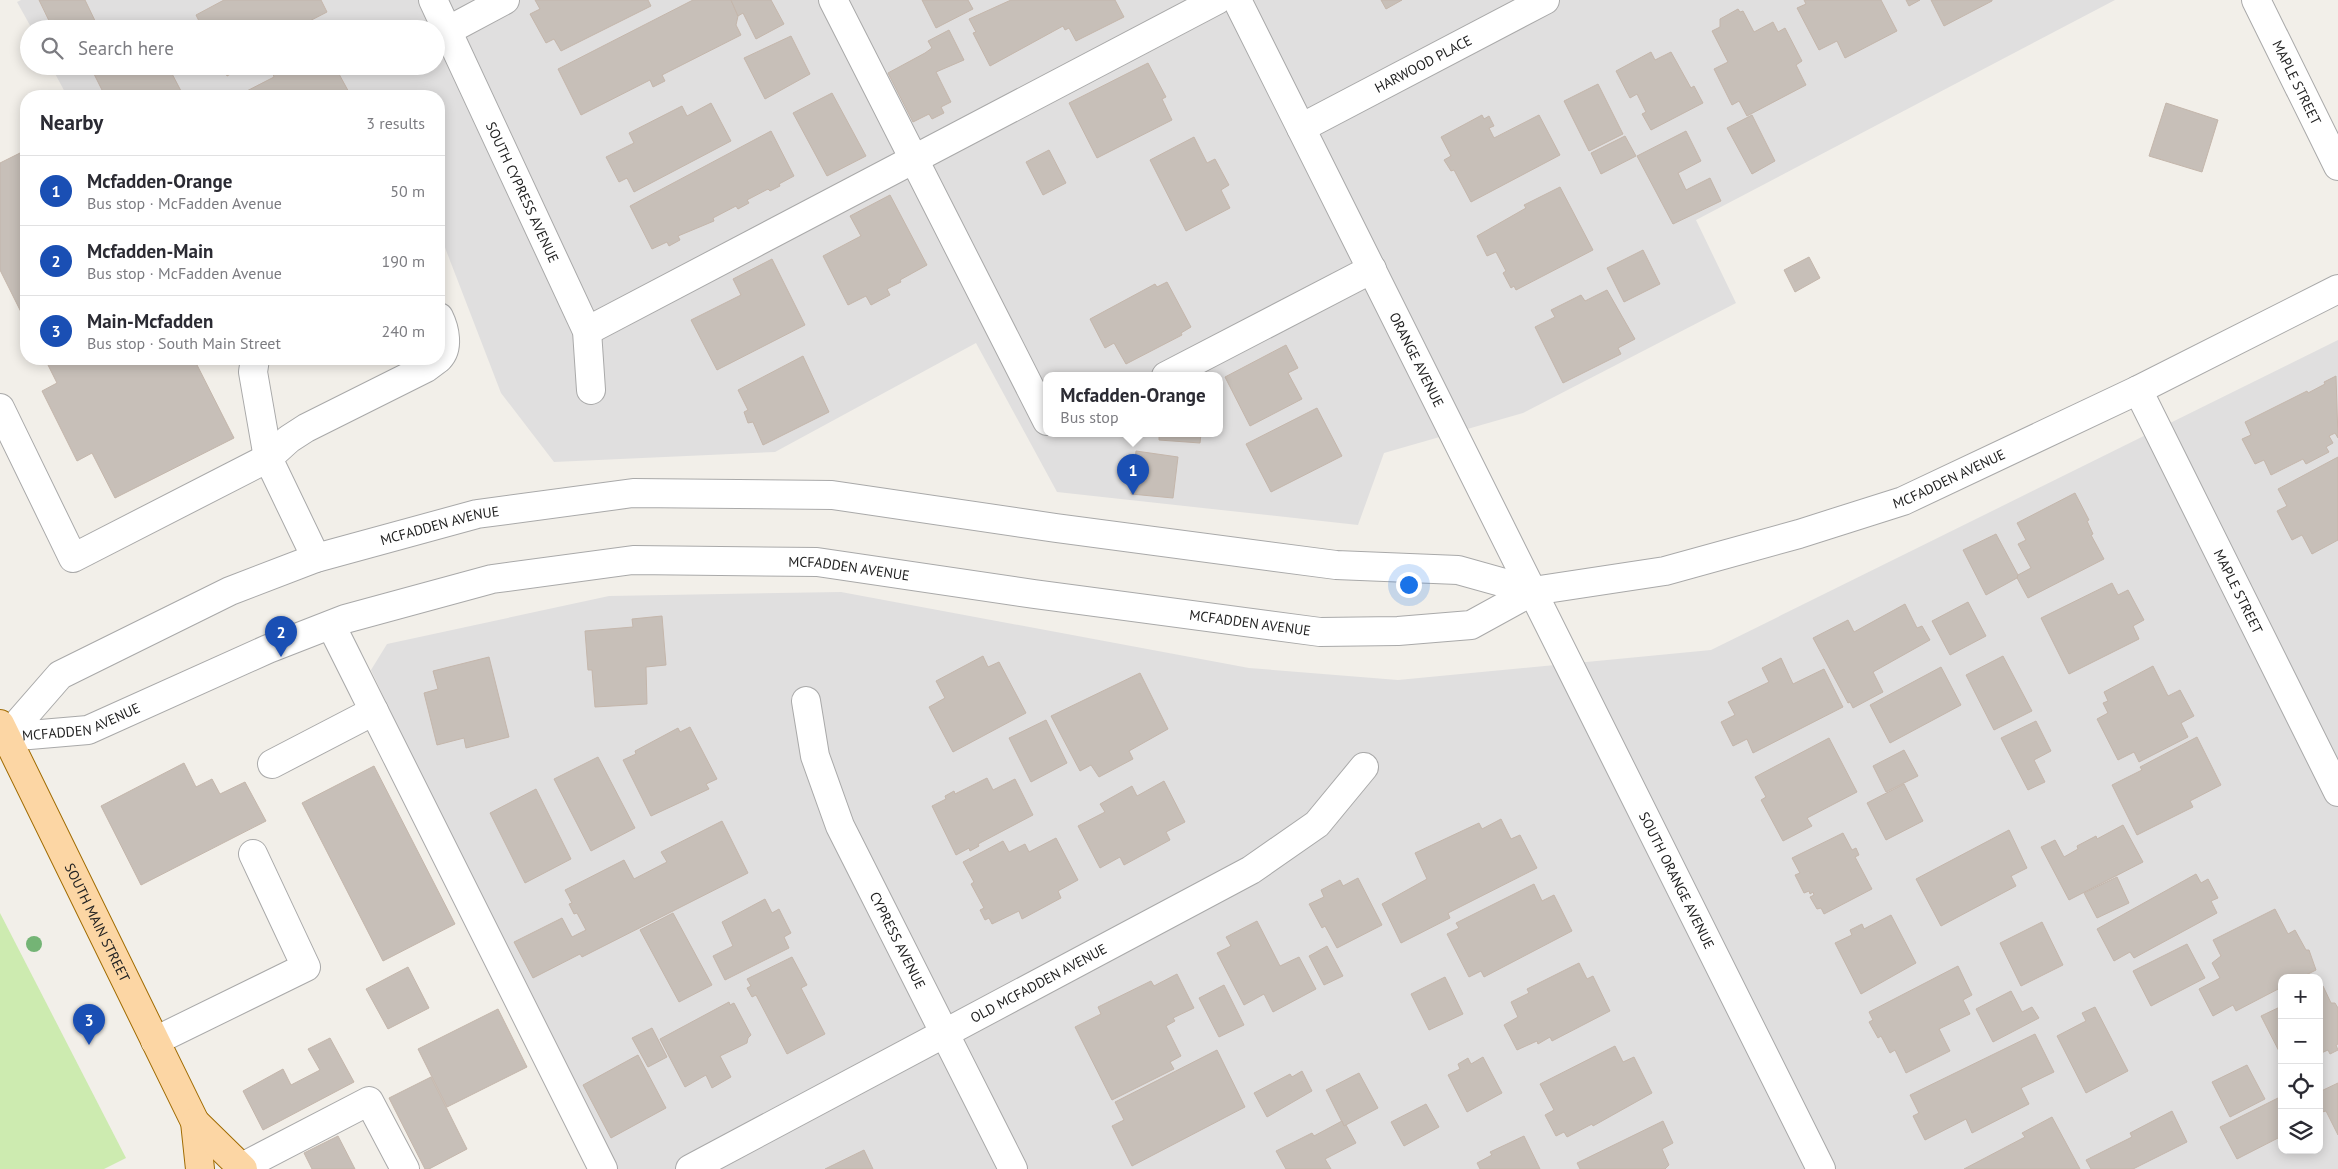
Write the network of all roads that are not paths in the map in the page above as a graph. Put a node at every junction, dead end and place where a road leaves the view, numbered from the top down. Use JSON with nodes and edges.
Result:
{"nodes":[{"id":1,"x":433,"y":0,"type":"edge"},
{"id":2,"x":505,"y":0,"type":"edge"},
{"id":3,"x":833,"y":0,"type":"edge"},
{"id":4,"x":1217,"y":0,"type":"edge"},
{"id":5,"x":1237,"y":0,"type":"edge"},
{"id":6,"x":1545,"y":0,"type":"edge"},
{"id":7,"x":2256,"y":0,"type":"edge"},
{"id":8,"x":442,"y":20,"type":"edge"},
{"id":9,"x":445,"y":27,"type":"edge"},
{"id":10,"x":447,"y":31,"type":"junction"},
{"id":11,"x":1301,"y":128,"type":"junction"},
{"id":12,"x":914,"y":159,"type":"junction"},
{"id":13,"x":2338,"y":166,"type":"edge"},
{"id":14,"x":1372,"y":269,"type":"junction"},
{"id":15,"x":2338,"y":289,"type":"edge"},
{"id":16,"x":587,"y":331,"type":"junction"},
{"id":17,"x":254,"y":365,"type":"edge"},
{"id":18,"x":430,"y":365,"type":"edge"},
{"id":19,"x":1174,"y":372,"type":"edge"},
{"id":20,"x":591,"y":390,"type":"dead end"},
{"id":21,"x":2138,"y":390,"type":"junction"},
{"id":22,"x":0,"y":408,"type":"edge"},
{"id":23,"x":1043,"y":414,"type":"edge"},
{"id":24,"x":268,"y":458,"type":"junction"},
{"id":25,"x":316,"y":558,"type":"junction"},
{"id":26,"x":1533,"y":591,"type":"junction"},
{"id":27,"x":331,"y":625,"type":"junction"},
{"id":28,"x":806,"y":701,"type":"dead end"},
{"id":29,"x":374,"y":711,"type":"junction"},
{"id":30,"x":2,"y":734,"type":"edge"},
{"id":31,"x":272,"y":764,"type":"dead end"},
{"id":32,"x":1364,"y":767,"type":"dead end"},
{"id":33,"x":2338,"y":792,"type":"edge"},
{"id":34,"x":253,"y":854,"type":"dead end"},
{"id":35,"x":946,"y":1032,"type":"junction"},
{"id":36,"x":155,"y":1042,"type":"junction"},
{"id":37,"x":194,"y":1122,"type":"junction"},
{"id":38,"x":243,"y":1168,"type":"edge"},
{"id":39,"x":200,"y":1169,"type":"edge"},
{"id":40,"x":405,"y":1169,"type":"edge"},
{"id":41,"x":603,"y":1169,"type":"edge"},
{"id":42,"x":690,"y":1169,"type":"edge"},
{"id":43,"x":1014,"y":1169,"type":"edge"},
{"id":44,"x":1821,"y":1169,"type":"edge"}],
"edges":[{"from":1,"to":8,"type":"street","name":"SOUTH CYPRESS AVENUE"},
{"from":2,"to":10,"type":"street"},
{"from":3,"to":12,"type":"street"},
{"from":4,"to":12,"type":"street"},
{"from":5,"to":11,"type":"street"},
{"from":6,"to":11,"type":"street","name":"HARWOOD PLACE"},
{"from":7,"to":13,"type":"street","name":"MAPLE STREET"},
{"from":9,"to":10,"type":"street","name":"SOUTH CYPRESS AVENUE"},
{"from":10,"to":16,"type":"street","name":"SOUTH CYPRESS AVENUE"},
{"from":11,"to":14,"type":"street","name":"ORANGE AVENUE"},
{"from":12,"to":16,"type":"street"},
{"from":12,"to":23,"type":"street"},
{"from":14,"to":19,"type":"street"},
{"from":14,"to":26,"type":"street","name":"ORANGE AVENUE"},
{"from":15,"to":21,"type":"street","name":"MCFADDEN AVENUE"},
{"from":16,"to":20,"type":"street","name":"SOUTH CYPRESS AVENUE"},
{"from":17,"to":24,"type":"street"},
{"from":18,"to":24,"type":"street"},
{"from":21,"to":26,"type":"street","name":"MCFADDEN AVENUE"},
{"from":21,"to":33,"type":"street","name":"MAPLE STREET"},
{"from":22,"to":24,"type":"street"},
{"from":24,"to":25,"type":"street"},
{"from":25,"to":26,"type":"street","name":"MCFADDEN AVENUE"},
{"from":25,"to":30,"type":"street","name":"MCFADDEN AVENUE"},
{"from":26,"to":27,"type":"street","name":"MCFADDEN AVENUE"},
{"from":26,"to":44,"type":"street","name":"SOUTH ORANGE AVENUE"},
{"from":27,"to":29,"type":"street"},
{"from":27,"to":30,"type":"street","name":"MCFADDEN AVENUE"},
{"from":28,"to":35,"type":"street","name":"CYPRESS AVENUE"},
{"from":29,"to":31,"type":"street"},
{"from":29,"to":41,"type":"street"},
{"from":30,"to":36,"type":"main road","name":"SOUTH MAIN STREET"},
{"from":32,"to":35,"type":"street","name":"OLD MCFADDEN AVENUE"},
{"from":34,"to":36,"type":"street"},
{"from":35,"to":42,"type":"street","name":"OLD MCFADDEN AVENUE"},
{"from":35,"to":43,"type":"street","name":"CYPRESS AVENUE"},
{"from":36,"to":37,"type":"main road","name":"SOUTH MAIN STREET"},
{"from":37,"to":38,"type":"main road","name":"SOUTH MAIN STREET"},
{"from":37,"to":39,"type":"main road","name":"SOUTH MAIN STREET"},
{"from":38,"to":40,"type":"street"}]}
